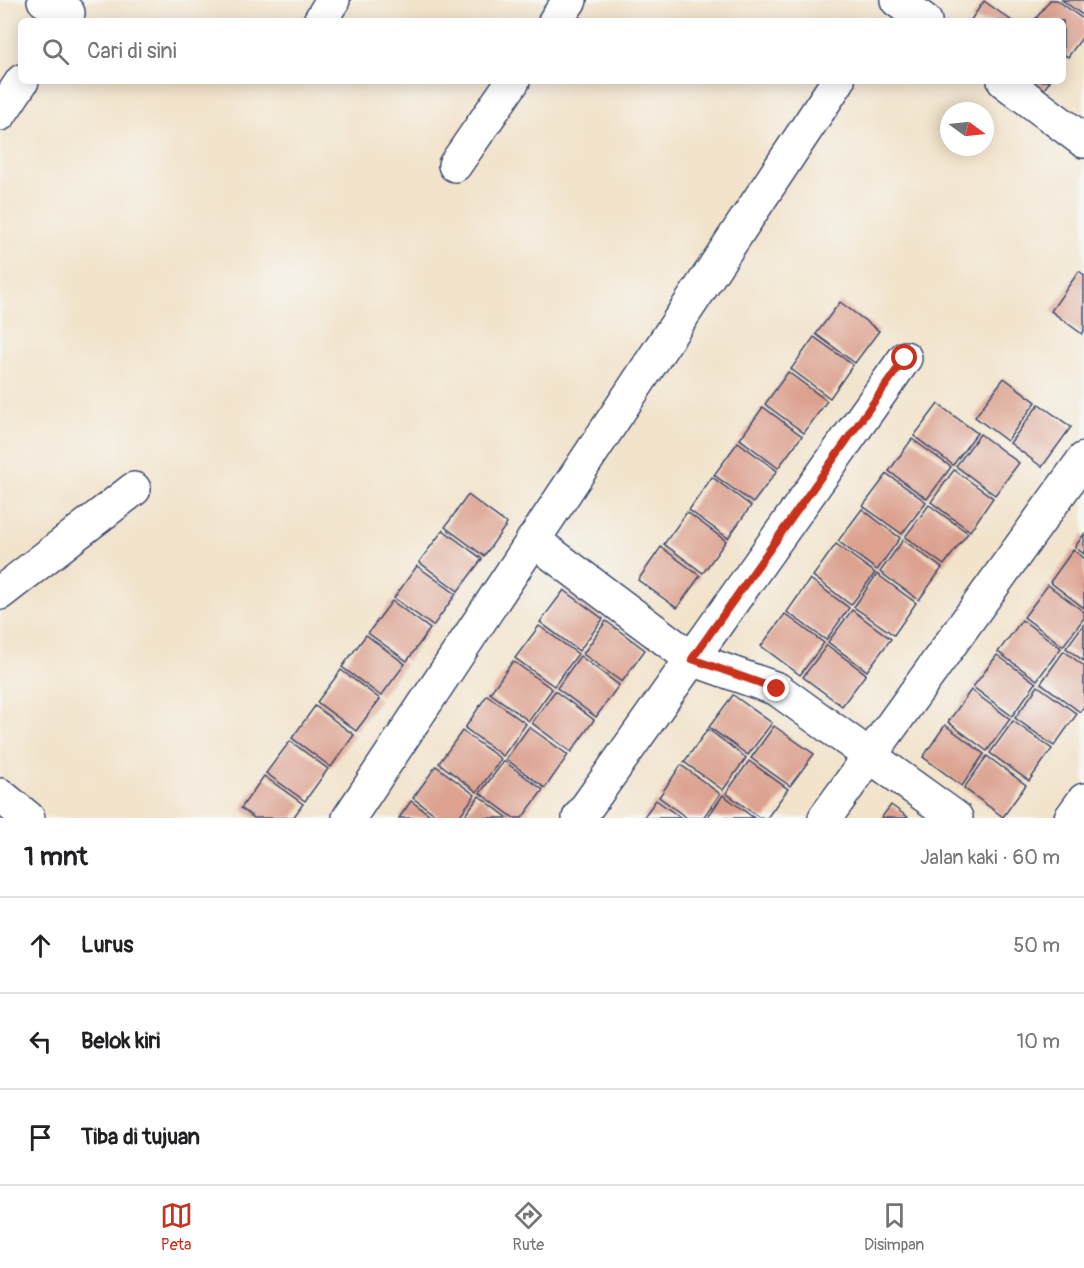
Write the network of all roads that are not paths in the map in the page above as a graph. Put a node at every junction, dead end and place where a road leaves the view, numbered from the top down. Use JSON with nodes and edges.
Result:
{"nodes":[{"id":1,"x":333,"y":0,"type":"edge"},
{"id":2,"x":570,"y":0,"type":"edge"},
{"id":3,"x":892,"y":0,"type":"edge"},
{"id":4,"x":897,"y":0,"type":"edge"},
{"id":5,"x":322,"y":18,"type":"edge"},
{"id":6,"x":557,"y":18,"type":"edge"},
{"id":7,"x":880,"y":18,"type":"edge"},
{"id":8,"x":921,"y":18,"type":"edge"},
{"id":9,"x":20,"y":84,"type":"edge"},
{"id":10,"x":511,"y":84,"type":"edge"},
{"id":11,"x":836,"y":84,"type":"edge"},
{"id":12,"x":1009,"y":84,"type":"edge"},
{"id":13,"x":0,"y":114,"type":"edge"},
{"id":14,"x":1080,"y":129,"type":"edge"},
{"id":15,"x":455,"y":165,"type":"dead end"},
{"id":16,"x":905,"y":358,"type":"dead end"},
{"id":17,"x":1084,"y":459,"type":"edge"},
{"id":18,"x":134,"y":489,"type":"dead end"},
{"id":19,"x":533,"y":540,"type":"junction"},
{"id":20,"x":0,"y":593,"type":"edge"},
{"id":21,"x":692,"y":659,"type":"junction"},
{"id":22,"x":870,"y":756,"type":"junction"},
{"id":23,"x":0,"y":795,"type":"edge"},
{"id":24,"x":1084,"y":800,"type":"edge"},
{"id":25,"x":27,"y":818,"type":"edge"},
{"id":26,"x":349,"y":818,"type":"edge"},
{"id":27,"x":579,"y":818,"type":"edge"},
{"id":28,"x":825,"y":818,"type":"edge"},
{"id":29,"x":956,"y":818,"type":"edge"},
{"id":30,"x":1071,"y":818,"type":"edge"}],
"edges":[{"from":1,"to":5,"type":"street"},
{"from":2,"to":6,"type":"street"},
{"from":3,"to":7,"type":"street"},
{"from":4,"to":8,"type":"street"},
{"from":9,"to":13,"type":"street"},
{"from":10,"to":15,"type":"street"},
{"from":11,"to":19,"type":"street"},
{"from":12,"to":14,"type":"street"},
{"from":16,"to":21,"type":"street"},
{"from":17,"to":22,"type":"street"},
{"from":18,"to":20,"type":"street"},
{"from":19,"to":21,"type":"street"},
{"from":19,"to":26,"type":"street"},
{"from":21,"to":22,"type":"street"},
{"from":21,"to":27,"type":"street"},
{"from":22,"to":28,"type":"street"},
{"from":22,"to":29,"type":"street"},
{"from":23,"to":25,"type":"street"},
{"from":24,"to":30,"type":"street"}]}
